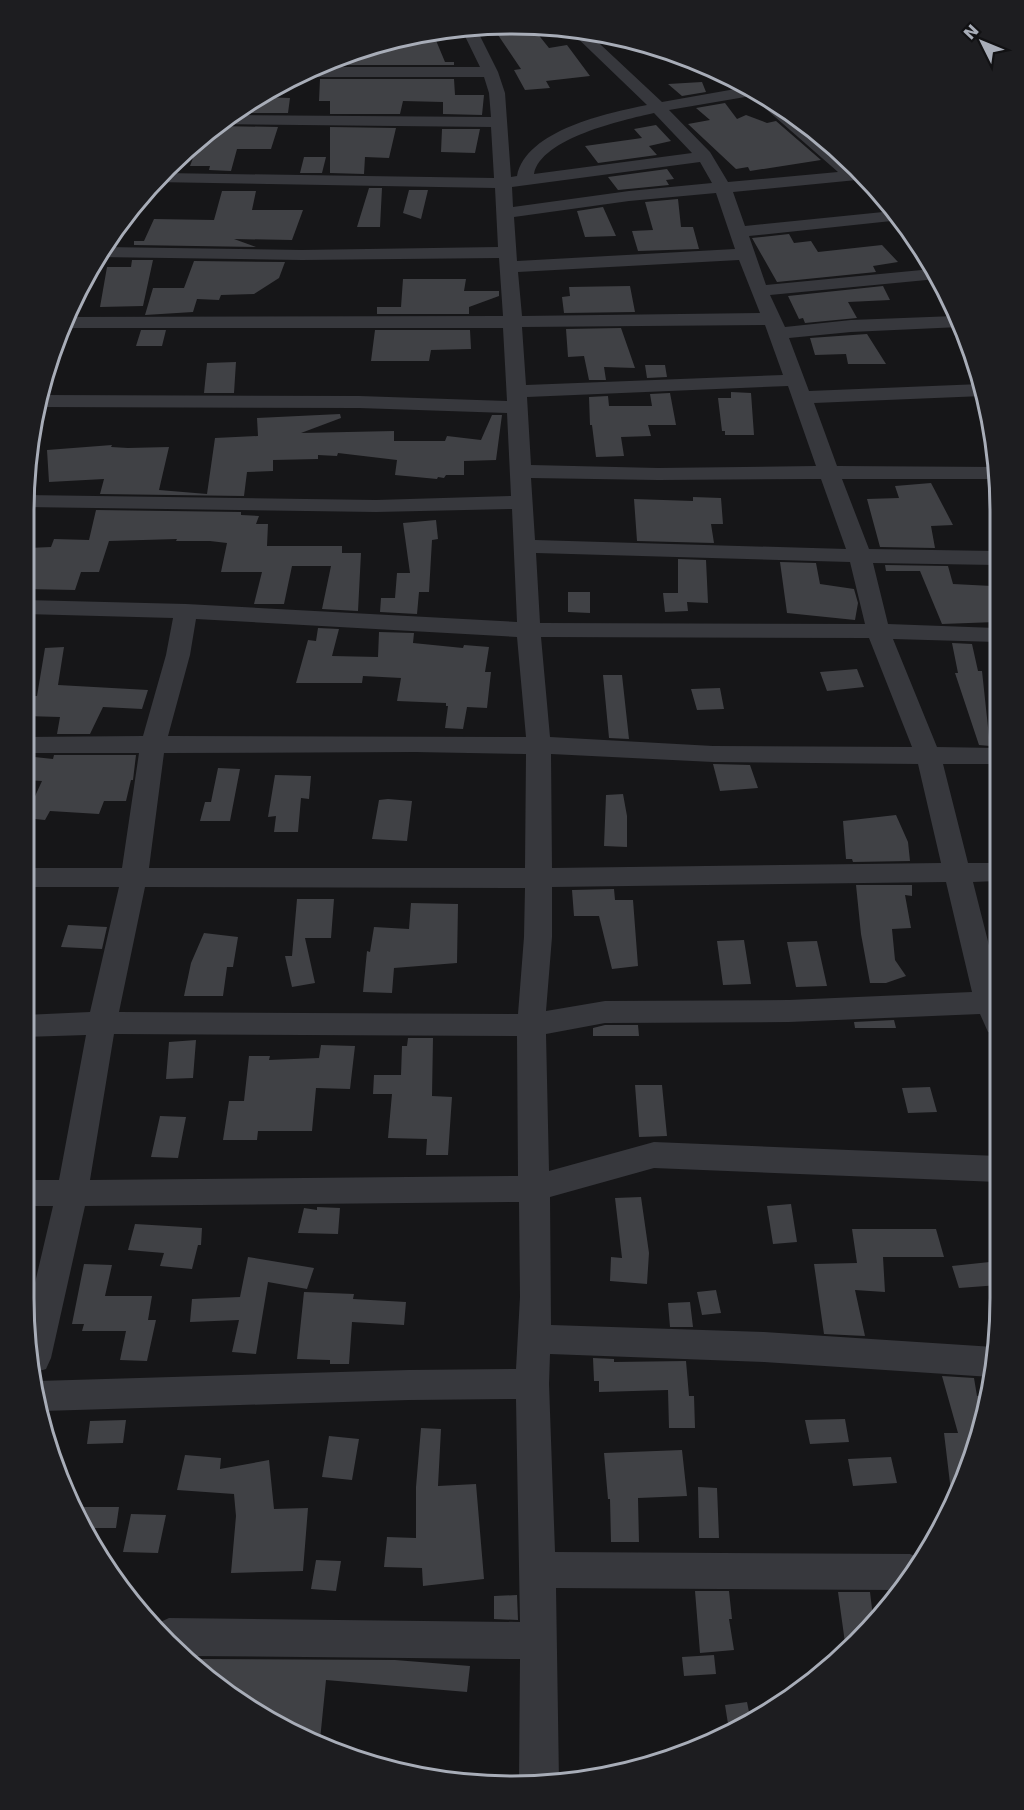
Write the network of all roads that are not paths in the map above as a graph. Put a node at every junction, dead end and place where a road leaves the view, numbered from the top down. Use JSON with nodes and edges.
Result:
{"nodes":[{"id":1,"x":473,"y":37,"type":"edge"},
{"id":2,"x":588,"y":41,"type":"edge"},
{"id":3,"x":327,"y":72,"type":"edge"},
{"id":4,"x":490,"y":72,"type":"junction"},
{"id":5,"x":737,"y":91,"type":"edge"},
{"id":6,"x":658,"y":108,"type":"junction"},
{"id":7,"x":240,"y":120,"type":"edge"},
{"id":8,"x":499,"y":122,"type":"junction"},
{"id":9,"x":704,"y":156,"type":"junction"},
{"id":10,"x":852,"y":177,"type":"edge"},
{"id":11,"x":170,"y":178,"type":"edge"},
{"id":12,"x":514,"y":182,"type":"junction"},
{"id":13,"x":723,"y":189,"type":"junction"},
{"id":14,"x":506,"y":213,"type":"junction"},
{"id":15,"x":888,"y":217,"type":"edge"},
{"id":16,"x":738,"y":232,"type":"junction"},
{"id":17,"x":112,"y":252,"type":"edge"},
{"id":18,"x":747,"y":254,"type":"junction"},
{"id":19,"x":508,"y":260,"type":"junction"},
{"id":20,"x":927,"y":275,"type":"edge"},
{"id":21,"x":759,"y":291,"type":"junction"},
{"id":22,"x":512,"y":320,"type":"junction"},
{"id":23,"x":74,"y":322,"type":"edge"},
{"id":24,"x":950,"y":322,"type":"edge"},
{"id":25,"x":775,"y":326,"type":"junction"},
{"id":26,"x":798,"y":388,"type":"junction"},
{"id":27,"x":973,"y":390,"type":"edge"},
{"id":28,"x":517,"y":399,"type":"junction"},
{"id":29,"x":48,"y":401,"type":"edge"},
{"id":30,"x":520,"y":471,"type":"junction"},
{"id":31,"x":829,"y":474,"type":"junction"},
{"id":32,"x":987,"y":474,"type":"edge"},
{"id":33,"x":35,"y":501,"type":"edge"},
{"id":34,"x":522,"y":502,"type":"junction"},
{"id":35,"x":524,"y":546,"type":"junction"},
{"id":36,"x":860,"y":556,"type":"junction"},
{"id":37,"x":990,"y":558,"type":"edge"},
{"id":38,"x":34,"y":607,"type":"edge"},
{"id":39,"x":186,"y":611,"type":"junction"},
{"id":40,"x":530,"y":630,"type":"junction"},
{"id":41,"x":878,"y":631,"type":"junction"},
{"id":42,"x":990,"y":635,"type":"edge"},
{"id":43,"x":34,"y":745,"type":"edge"},
{"id":44,"x":539,"y":745,"type":"junction"},
{"id":45,"x":153,"y":746,"type":"junction"},
{"id":46,"x":928,"y":755,"type":"junction"},
{"id":47,"x":990,"y":756,"type":"edge"},
{"id":48,"x":956,"y":871,"type":"junction"},
{"id":49,"x":990,"y":872,"type":"edge"},
{"id":50,"x":538,"y":876,"type":"junction"},
{"id":51,"x":34,"y":877,"type":"edge"},
{"id":52,"x":134,"y":878,"type":"junction"},
{"id":53,"x":990,"y":991,"type":"edge"},
{"id":54,"x":990,"y":1009,"type":"edge"},
{"id":55,"x":102,"y":1023,"type":"junction"},
{"id":56,"x":531,"y":1024,"type":"junction"},
{"id":57,"x":34,"y":1026,"type":"edge"},
{"id":58,"x":990,"y":1169,"type":"edge"},
{"id":59,"x":534,"y":1189,"type":"junction"},
{"id":60,"x":34,"y":1193,"type":"edge"},
{"id":61,"x":72,"y":1193,"type":"junction"},
{"id":62,"x":534,"y":1339,"type":"junction"},
{"id":63,"x":37,"y":1343,"type":"edge"},
{"id":64,"x":985,"y":1361,"type":"edge"},
{"id":65,"x":532,"y":1384,"type":"junction"},
{"id":66,"x":45,"y":1395,"type":"edge"},
{"id":67,"x":538,"y":1570,"type":"junction"},
{"id":68,"x":903,"y":1572,"type":"edge"},
{"id":69,"x":174,"y":1636,"type":"edge"},
{"id":70,"x":538,"y":1641,"type":"junction"},
{"id":71,"x":539,"y":1774,"type":"edge"}],
"edges":[{"from":1,"to":4,"type":"street"},
{"from":2,"to":6,"type":"street"},
{"from":3,"to":4,"type":"street"},
{"from":4,"to":8,"type":"street"},
{"from":5,"to":6,"type":"street"},
{"from":6,"to":9,"type":"street"},
{"from":6,"to":12,"type":"street"},
{"from":7,"to":8,"type":"street"},
{"from":8,"to":12,"type":"street"},
{"from":9,"to":12,"type":"street"},
{"from":9,"to":13,"type":"street"},
{"from":10,"to":13,"type":"street"},
{"from":11,"to":12,"type":"street"},
{"from":12,"to":14,"type":"street"},
{"from":13,"to":14,"type":"street"},
{"from":13,"to":16,"type":"street"},
{"from":14,"to":19,"type":"street"},
{"from":15,"to":16,"type":"street"},
{"from":16,"to":18,"type":"street"},
{"from":17,"to":19,"type":"street"},
{"from":18,"to":19,"type":"street"},
{"from":18,"to":21,"type":"street"},
{"from":19,"to":22,"type":"street"},
{"from":20,"to":21,"type":"street"},
{"from":21,"to":25,"type":"street"},
{"from":22,"to":23,"type":"street"},
{"from":22,"to":25,"type":"street"},
{"from":22,"to":28,"type":"street"},
{"from":24,"to":25,"type":"street"},
{"from":25,"to":26,"type":"street"},
{"from":26,"to":27,"type":"street"},
{"from":26,"to":28,"type":"street"},
{"from":26,"to":31,"type":"street"},
{"from":28,"to":29,"type":"street"},
{"from":28,"to":30,"type":"street"},
{"from":30,"to":31,"type":"street"},
{"from":30,"to":34,"type":"street"},
{"from":31,"to":32,"type":"street"},
{"from":31,"to":36,"type":"street"},
{"from":33,"to":34,"type":"street"},
{"from":34,"to":35,"type":"street"},
{"from":35,"to":36,"type":"street"},
{"from":35,"to":40,"type":"street"},
{"from":36,"to":37,"type":"street"},
{"from":36,"to":41,"type":"street"},
{"from":38,"to":39,"type":"street"},
{"from":39,"to":40,"type":"street"},
{"from":39,"to":45,"type":"street"},
{"from":40,"to":41,"type":"street"},
{"from":40,"to":44,"type":"street"},
{"from":41,"to":42,"type":"street"},
{"from":41,"to":46,"type":"street"},
{"from":43,"to":45,"type":"street"},
{"from":44,"to":45,"type":"street"},
{"from":44,"to":46,"type":"street"},
{"from":44,"to":50,"type":"street"},
{"from":45,"to":52,"type":"street"},
{"from":46,"to":47,"type":"street"},
{"from":46,"to":48,"type":"street"},
{"from":48,"to":49,"type":"street"},
{"from":48,"to":50,"type":"street"},
{"from":48,"to":53,"type":"street"},
{"from":50,"to":52,"type":"street"},
{"from":50,"to":56,"type":"street"},
{"from":51,"to":52,"type":"street"},
{"from":52,"to":55,"type":"street"},
{"from":54,"to":56,"type":"street"},
{"from":55,"to":56,"type":"street"},
{"from":55,"to":57,"type":"street"},
{"from":55,"to":61,"type":"street"},
{"from":56,"to":59,"type":"street"},
{"from":58,"to":59,"type":"street"},
{"from":59,"to":61,"type":"street"},
{"from":59,"to":62,"type":"street"},
{"from":60,"to":61,"type":"street"},
{"from":61,"to":63,"type":"street"},
{"from":62,"to":64,"type":"street"},
{"from":62,"to":65,"type":"street"},
{"from":65,"to":66,"type":"street"},
{"from":65,"to":67,"type":"street"},
{"from":67,"to":68,"type":"street"},
{"from":67,"to":70,"type":"street"},
{"from":69,"to":70,"type":"street"},
{"from":70,"to":71,"type":"street"}]}
